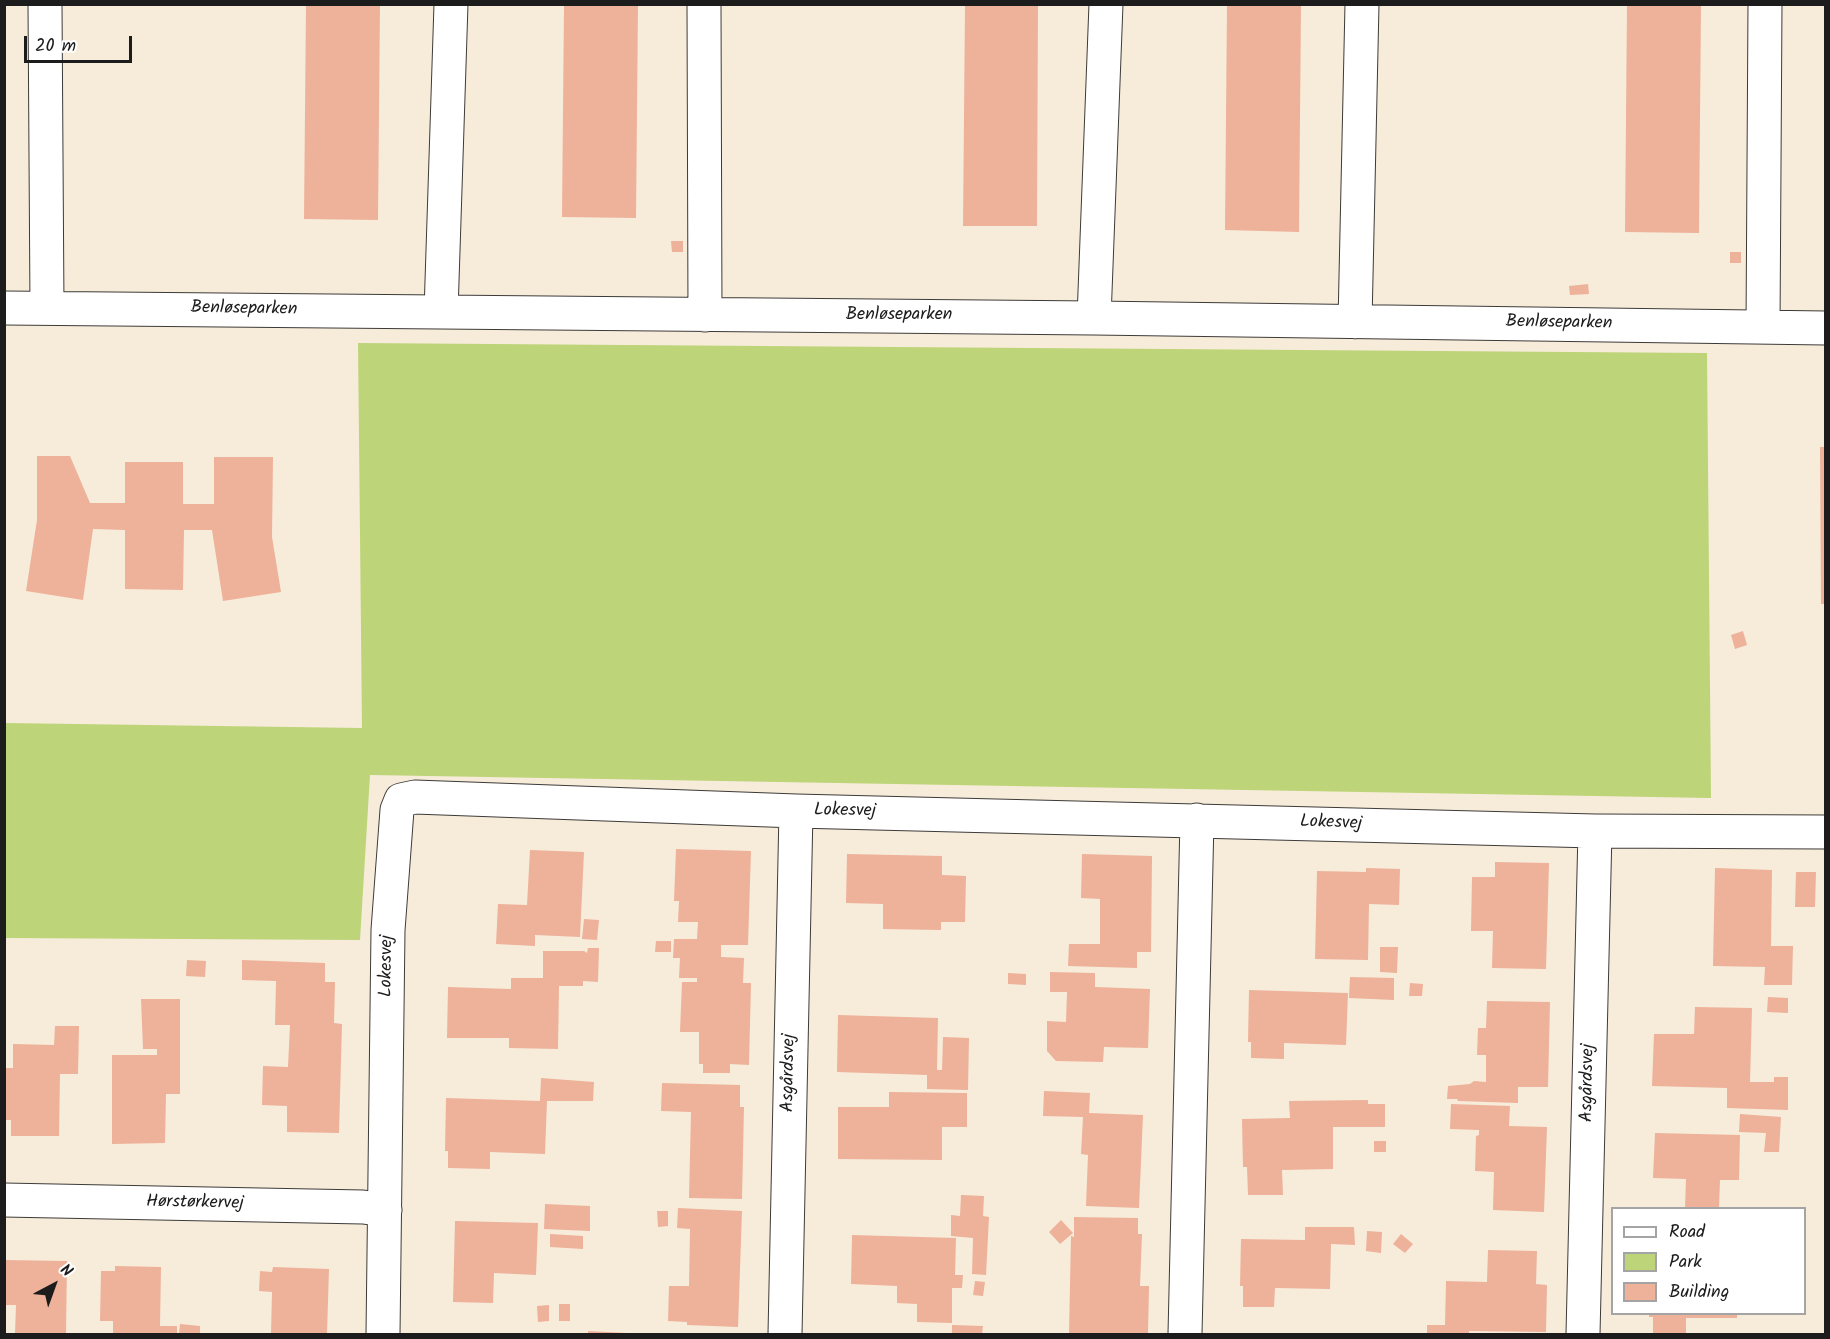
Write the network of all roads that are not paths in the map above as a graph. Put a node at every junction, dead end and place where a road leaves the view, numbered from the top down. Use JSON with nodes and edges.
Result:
{"nodes":[{"id":1,"x":45,"y":4,"type":"edge"},
{"id":2,"x":451,"y":4,"type":"edge"},
{"id":3,"x":704,"y":4,"type":"edge"},
{"id":4,"x":1106,"y":4,"type":"edge"},
{"id":5,"x":1362,"y":4,"type":"edge"},
{"id":6,"x":1765,"y":4,"type":"edge"},
{"id":7,"x":4,"y":308,"type":"edge"},
{"id":8,"x":47,"y":308,"type":"junction"},
{"id":9,"x":441,"y":312,"type":"junction"},
{"id":10,"x":705,"y":315,"type":"junction"},
{"id":11,"x":1094,"y":318,"type":"junction"},
{"id":12,"x":1355,"y":322,"type":"junction"},
{"id":13,"x":1762,"y":327,"type":"junction"},
{"id":14,"x":1826,"y":328,"type":"edge"},
{"id":15,"x":796,"y":811,"type":"junction"},
{"id":16,"x":1197,"y":820,"type":"junction"},
{"id":17,"x":1595,"y":831,"type":"junction"},
{"id":18,"x":1826,"y":832,"type":"edge"},
{"id":19,"x":4,"y":1200,"type":"edge"},
{"id":20,"x":385,"y":1210,"type":"junction"},
{"id":21,"x":383,"y":1335,"type":"edge"},
{"id":22,"x":785,"y":1335,"type":"edge"},
{"id":23,"x":1185,"y":1335,"type":"edge"},
{"id":24,"x":1583,"y":1335,"type":"edge"}],
"edges":[{"from":1,"to":8,"type":"street"},
{"from":2,"to":9,"type":"street"},
{"from":3,"to":10,"type":"street"},
{"from":4,"to":11,"type":"street"},
{"from":5,"to":12,"type":"street"},
{"from":6,"to":13,"type":"street"},
{"from":7,"to":8,"type":"street","name":"Benløseparken"},
{"from":8,"to":9,"type":"street","name":"Benløseparken"},
{"from":9,"to":10,"type":"street","name":"Benløseparken"},
{"from":10,"to":11,"type":"street","name":"Benløseparken"},
{"from":11,"to":12,"type":"street","name":"Benløseparken"},
{"from":12,"to":13,"type":"street","name":"Benløseparken"},
{"from":13,"to":14,"type":"street","name":"Benløseparken"},
{"from":15,"to":16,"type":"street","name":"Lokesvej"},
{"from":15,"to":20,"type":"street","name":"Lokesvej"},
{"from":15,"to":22,"type":"street","name":"Asgårdsvej"},
{"from":16,"to":17,"type":"street","name":"Lokesvej"},
{"from":16,"to":23,"type":"street"},
{"from":17,"to":18,"type":"street","name":"Lokesvej"},
{"from":17,"to":24,"type":"street","name":"Asgårdsvej"},
{"from":19,"to":20,"type":"street","name":"Hørstørkervej"},
{"from":20,"to":21,"type":"street","name":"Lokesvej"}]}
